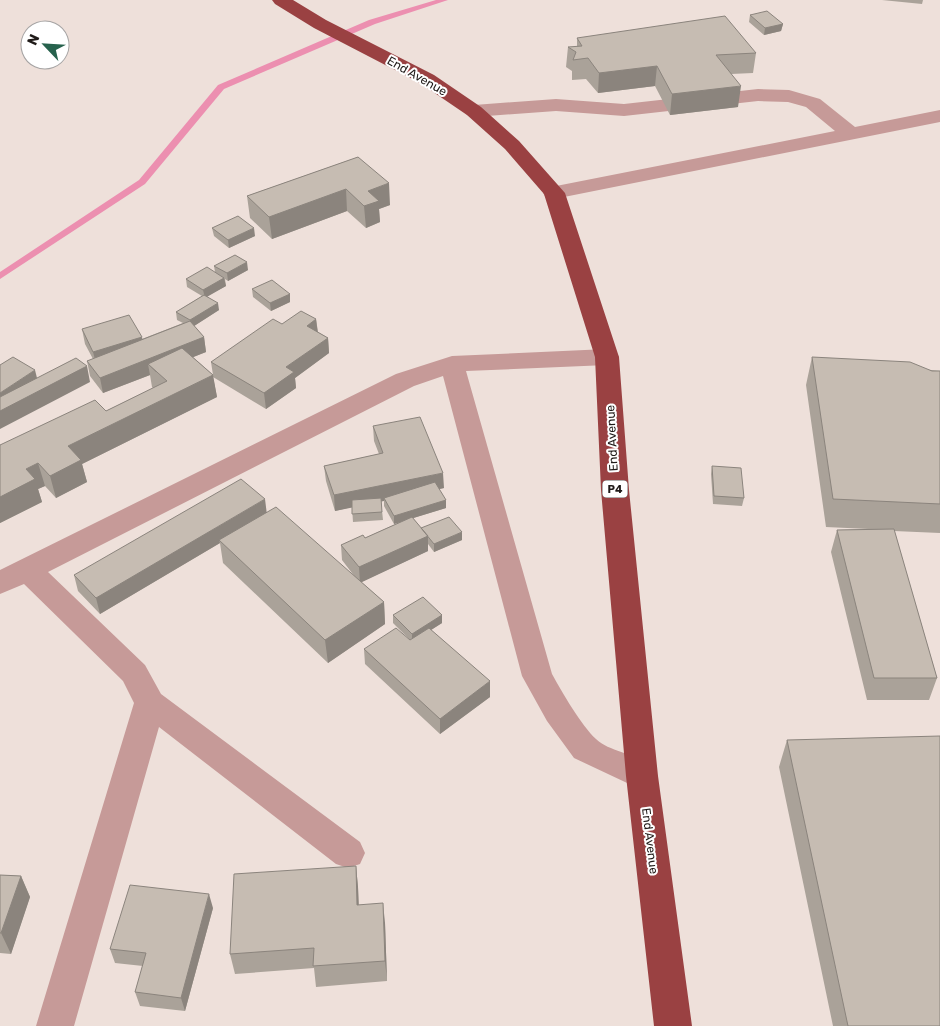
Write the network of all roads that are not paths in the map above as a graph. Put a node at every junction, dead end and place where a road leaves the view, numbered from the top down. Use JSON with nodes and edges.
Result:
{"nodes":[{"id":1,"x":281,"y":0,"type":"edge"},
{"id":2,"x":474,"y":110,"type":"junction"},
{"id":3,"x":940,"y":116,"type":"edge"},
{"id":4,"x":851,"y":134,"type":"junction"},
{"id":5,"x":554,"y":193,"type":"junction"},
{"id":6,"x":607,"y":357,"type":"junction"},
{"id":7,"x":452,"y":364,"type":"junction"},
{"id":8,"x":28,"y":570,"type":"junction"},
{"id":9,"x":0,"y":583,"type":"edge"},
{"id":10,"x":150,"y":703,"type":"junction"},
{"id":11,"x":642,"y":776,"type":"junction"},
{"id":12,"x":348,"y":853,"type":"dead end"},
{"id":13,"x":55,"y":1026,"type":"edge"},
{"id":14,"x":673,"y":1026,"type":"edge"}],
"edges":[{"from":1,"to":2,"type":"highway","name":"End Avenue","number":"P4"},
{"from":2,"to":4,"type":"street"},
{"from":2,"to":5,"type":"highway","name":"End Avenue","number":"P4"},
{"from":3,"to":4,"type":"street"},
{"from":4,"to":5,"type":"street"},
{"from":5,"to":6,"type":"highway","name":"End Avenue","number":"P4"},
{"from":6,"to":7,"type":"street"},
{"from":6,"to":11,"type":"highway","name":"End Avenue","number":"P4"},
{"from":7,"to":8,"type":"street"},
{"from":7,"to":11,"type":"street"},
{"from":8,"to":9,"type":"street"},
{"from":8,"to":10,"type":"street"},
{"from":10,"to":12,"type":"street"},
{"from":10,"to":13,"type":"street"},
{"from":11,"to":14,"type":"highway","name":"End Avenue","number":"P4"}]}
